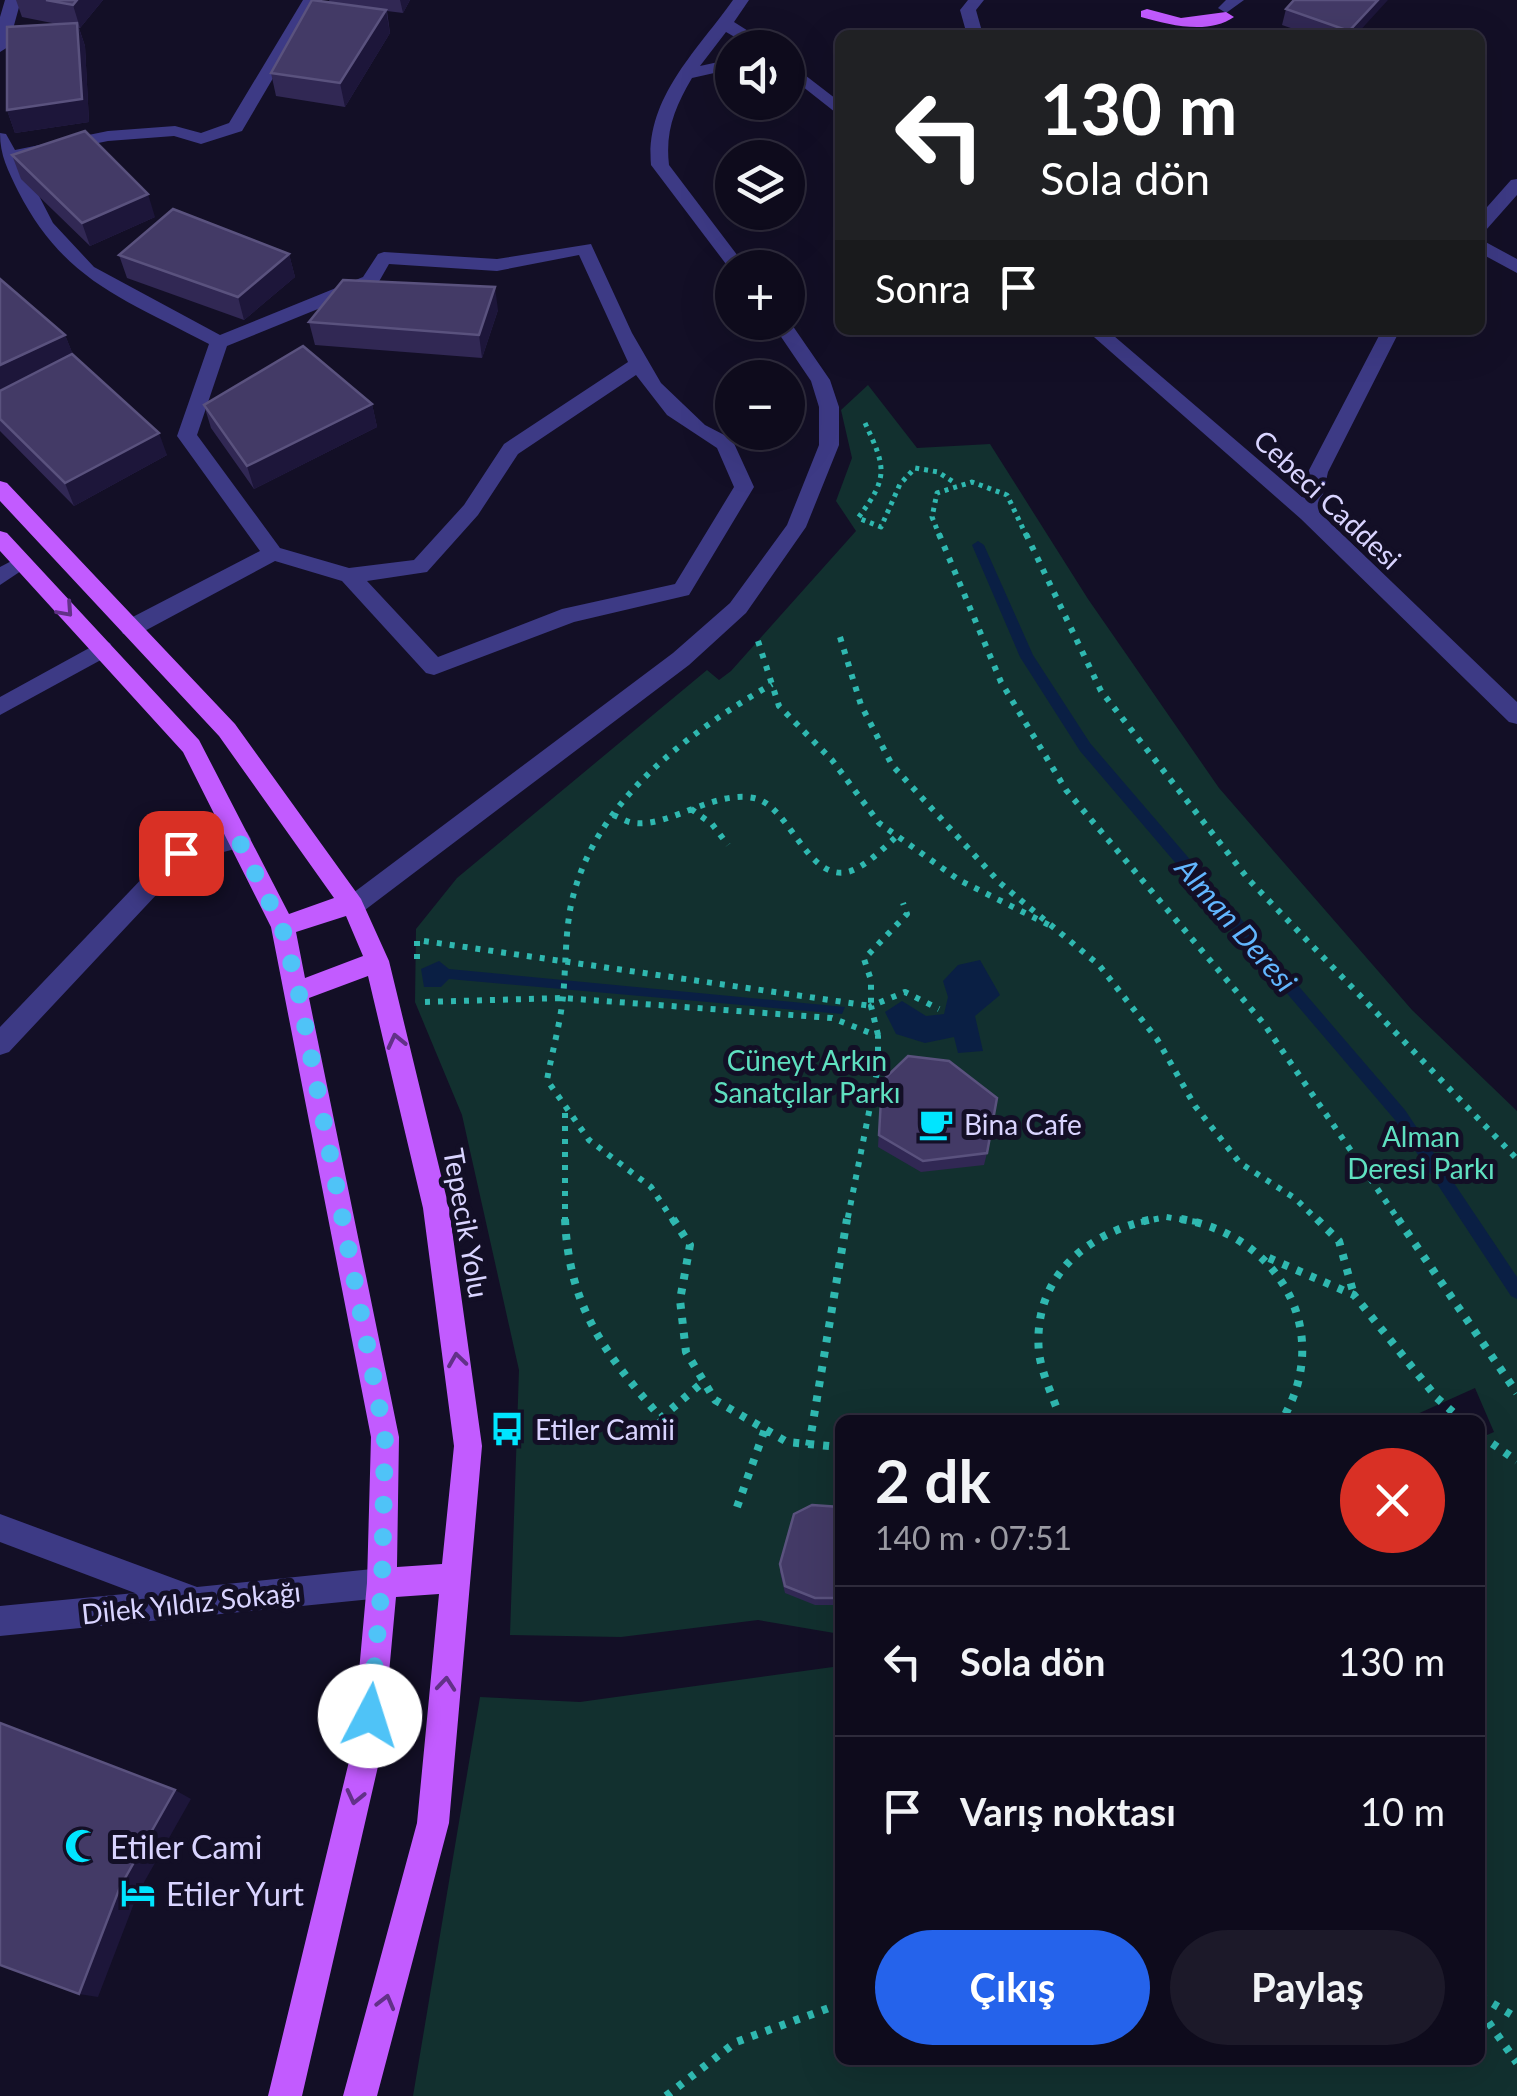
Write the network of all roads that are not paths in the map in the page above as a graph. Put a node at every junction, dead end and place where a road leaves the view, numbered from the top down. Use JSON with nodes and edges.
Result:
{"nodes":[{"id":1,"x":14,"y":0,"type":"edge"},
{"id":2,"x":312,"y":0,"type":"edge"},
{"id":3,"x":741,"y":0,"type":"edge"},
{"id":4,"x":976,"y":0,"type":"edge"},
{"id":5,"x":1140,"y":6,"type":"edge"},
{"id":6,"x":1227,"y":12,"type":"edge"},
{"id":7,"x":725,"y":24,"type":"junction"},
{"id":8,"x":736,"y":30,"type":"edge"},
{"id":9,"x":974,"y":30,"type":"edge"},
{"id":10,"x":1162,"y":30,"type":"edge"},
{"id":11,"x":0,"y":48,"type":"edge"},
{"id":12,"x":715,"y":68,"type":"edge"},
{"id":13,"x":688,"y":74,"type":"junction"},
{"id":14,"x":805,"y":80,"type":"edge"},
{"id":15,"x":835,"y":103,"type":"edge"},
{"id":16,"x":5,"y":147,"type":"edge"},
{"id":17,"x":1517,"y":184,"type":"edge"},
{"id":18,"x":1485,"y":220,"type":"edge"},
{"id":19,"x":1485,"y":248,"type":"edge"},
{"id":20,"x":724,"y":250,"type":"edge"},
{"id":21,"x":1517,"y":267,"type":"edge"},
{"id":22,"x":1101,"y":335,"type":"edge"},
{"id":23,"x":1388,"y":335,"type":"edge"},
{"id":24,"x":792,"y":340,"type":"edge"},
{"id":25,"x":219,"y":342,"type":"junction"},
{"id":26,"x":637,"y":365,"type":"junction"},
{"id":27,"x":0,"y":488,"type":"edge"},
{"id":28,"x":1308,"y":514,"type":"junction"},
{"id":29,"x":0,"y":538,"type":"edge"},
{"id":30,"x":272,"y":553,"type":"junction"},
{"id":31,"x":12,"y":570,"type":"edge"},
{"id":32,"x":349,"y":576,"type":"junction"},
{"id":33,"x":131,"y":628,"type":"junction"},
{"id":34,"x":102,"y":649,"type":"junction"},
{"id":35,"x":0,"y":707,"type":"edge"},
{"id":36,"x":1514,"y":709,"type":"edge"},
{"id":37,"x":238,"y":839,"type":"junction"},
{"id":38,"x":353,"y":906,"type":"junction"},
{"id":39,"x":282,"y":927,"type":"junction"},
{"id":40,"x":377,"y":961,"type":"junction"},
{"id":41,"x":298,"y":989,"type":"junction"},
{"id":42,"x":0,"y":1044,"type":"edge"},
{"id":43,"x":0,"y":1528,"type":"edge"},
{"id":44,"x":456,"y":1578,"type":"junction"},
{"id":45,"x":382,"y":1583,"type":"junction"},
{"id":46,"x":195,"y":1601,"type":"junction"},
{"id":47,"x":0,"y":1621,"type":"edge"},
{"id":48,"x":285,"y":2096,"type":"edge"},
{"id":49,"x":360,"y":2096,"type":"edge"}],
"edges":[{"from":1,"to":11,"type":"street"},
{"from":2,"to":16,"type":"street"},
{"from":3,"to":7,"type":"street"},
{"from":4,"to":9,"type":"street"},
{"from":5,"to":6,"type":"main road"},
{"from":5,"to":10,"type":"main road"},
{"from":7,"to":8,"type":"street"},
{"from":7,"to":13,"type":"street"},
{"from":12,"to":13,"type":"street"},
{"from":13,"to":20,"type":"street"},
{"from":14,"to":15,"type":"street"},
{"from":16,"to":25,"type":"street"},
{"from":17,"to":18,"type":"street"},
{"from":19,"to":21,"type":"street"},
{"from":22,"to":28,"type":"street","name":"Cebeci Caddesi"},
{"from":23,"to":28,"type":"street"},
{"from":24,"to":38,"type":"street"},
{"from":25,"to":26,"type":"street"},
{"from":25,"to":30,"type":"street"},
{"from":26,"to":32,"type":"street"},
{"from":26,"to":32,"type":"street"},
{"from":27,"to":33,"type":"main road","name":"Tepecik Yolu"},
{"from":28,"to":36,"type":"street","name":"Cebeci Caddesi"},
{"from":29,"to":31,"type":"main road"},
{"from":30,"to":32,"type":"street"},
{"from":30,"to":33,"type":"street"},
{"from":31,"to":34,"type":"main road","one_way":true},
{"from":33,"to":38,"type":"main road","name":"Tepecik Yolu"},
{"from":34,"to":35,"type":"street"},
{"from":34,"to":37,"type":"main road"},
{"from":37,"to":39,"type":"main road"},
{"from":37,"to":42,"type":"street"},
{"from":38,"to":39,"type":"main road"},
{"from":38,"to":40,"type":"main road","name":"Tepecik Yolu"},
{"from":39,"to":41,"type":"main road"},
{"from":40,"to":41,"type":"main road"},
{"from":44,"to":40,"type":"main road","name":"Tepecik Yolu","one_way":true},
{"from":41,"to":45,"type":"main road"},
{"from":43,"to":46,"type":"street"},
{"from":44,"to":45,"type":"main road"},
{"from":49,"to":44,"type":"main road","name":"Tepecik Yolu","one_way":true},
{"from":45,"to":46,"type":"street","name":"Dilek Yıldız Sokağı"},
{"from":45,"to":48,"type":"main road","one_way":true},
{"from":46,"to":47,"type":"street","name":"Dilek Yıldız Sokağı"}]}
